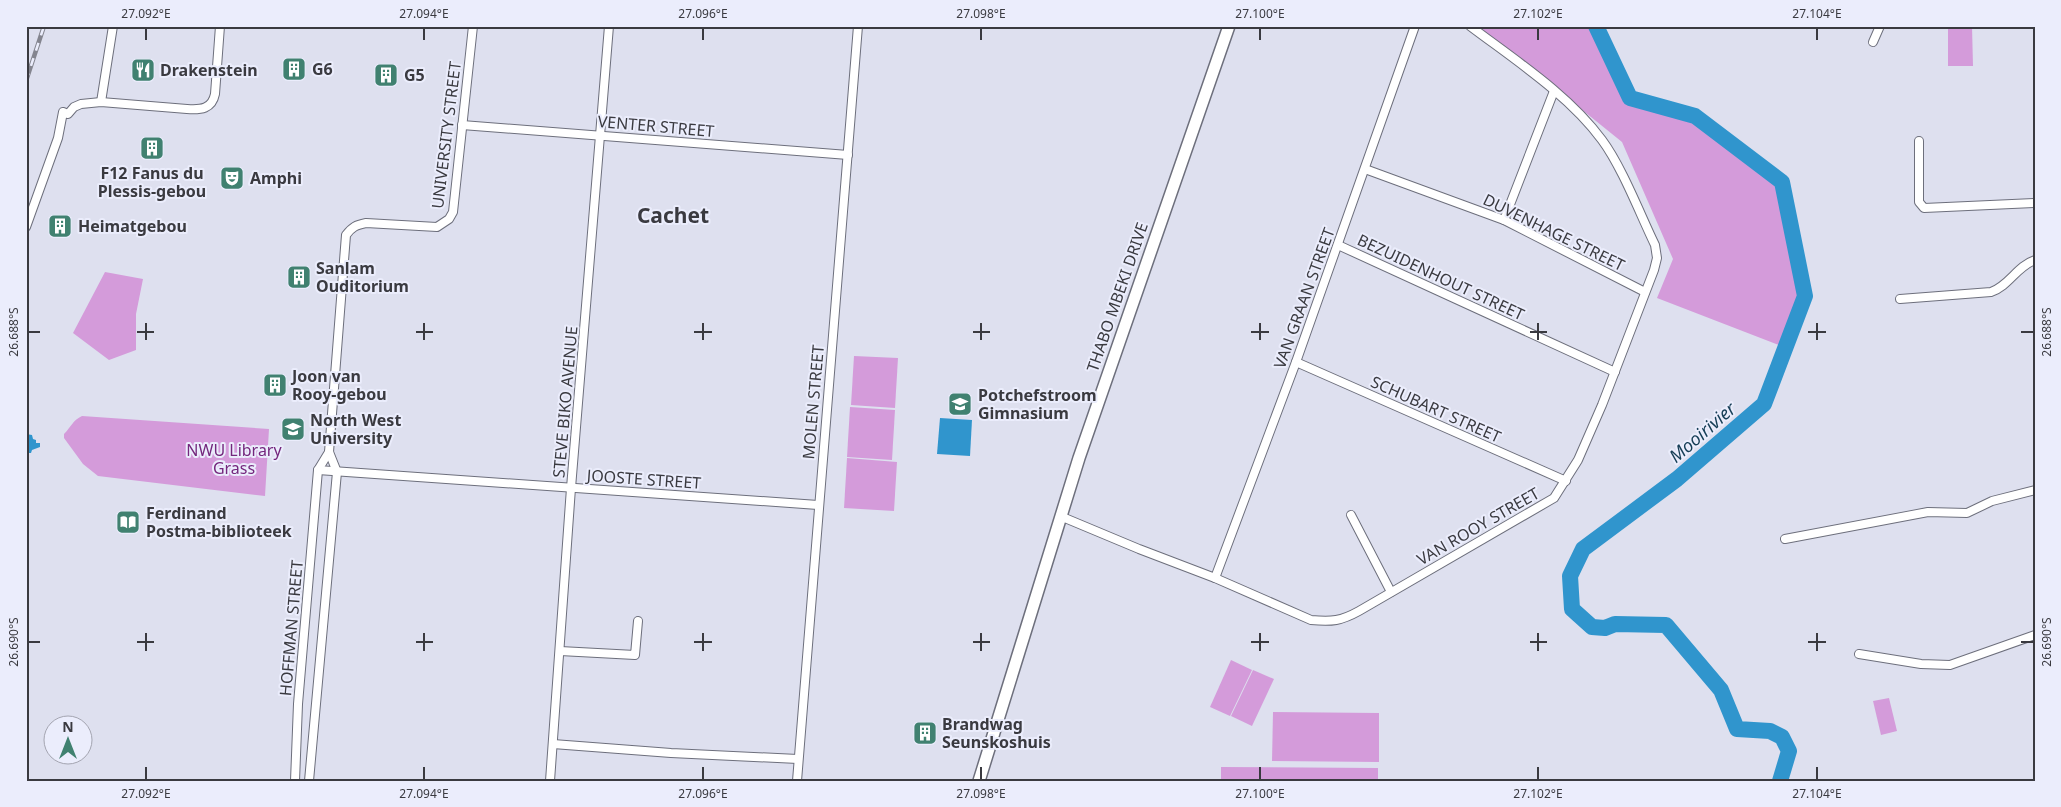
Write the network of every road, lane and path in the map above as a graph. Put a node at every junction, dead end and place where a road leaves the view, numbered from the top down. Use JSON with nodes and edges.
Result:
{"nodes":[{"id":1,"x":113,"y":26,"type":"edge"},
{"id":2,"x":220,"y":26,"type":"edge"},
{"id":3,"x":473,"y":26,"type":"edge"},
{"id":4,"x":609,"y":26,"type":"edge"},
{"id":5,"x":858,"y":26,"type":"edge"},
{"id":6,"x":1229,"y":26,"type":"edge"},
{"id":7,"x":1415,"y":26,"type":"edge"},
{"id":8,"x":1470,"y":26,"type":"edge"},
{"id":9,"x":1880,"y":26,"type":"edge"},
{"id":10,"x":1873,"y":42,"type":"dead end"},
{"id":11,"x":1554,"y":91,"type":"junction"},
{"id":12,"x":101,"y":102,"type":"junction"},
{"id":13,"x":462,"y":125,"type":"junction"},
{"id":14,"x":600,"y":135,"type":"junction"},
{"id":15,"x":1919,"y":142,"type":"dead end"},
{"id":16,"x":848,"y":155,"type":"junction"},
{"id":17,"x":1365,"y":169,"type":"junction"},
{"id":18,"x":2035,"y":203,"type":"edge"},
{"id":19,"x":1504,"y":220,"type":"junction"},
{"id":20,"x":26,"y":227,"type":"edge"},
{"id":21,"x":345,"y":244,"type":"joint"},
{"id":22,"x":1338,"y":244,"type":"junction"},
{"id":23,"x":2035,"y":260,"type":"edge"},
{"id":24,"x":1646,"y":292,"type":"junction"},
{"id":25,"x":1900,"y":298,"type":"dead end"},
{"id":26,"x":1296,"y":362,"type":"junction"},
{"id":27,"x":1615,"y":372,"type":"junction"},
{"id":28,"x":329,"y":452,"type":"junction"},
{"id":29,"x":318,"y":470,"type":"junction"},
{"id":30,"x":336,"y":472,"type":"junction"},
{"id":31,"x":1566,"y":481,"type":"junction"},
{"id":32,"x":572,"y":488,"type":"junction"},
{"id":33,"x":2035,"y":490,"type":"edge"},
{"id":34,"x":818,"y":505,"type":"junction"},
{"id":35,"x":1351,"y":515,"type":"dead end"},
{"id":36,"x":1060,"y":516,"type":"junction"},
{"id":37,"x":1785,"y":539,"type":"dead end"},
{"id":38,"x":1215,"y":578,"type":"junction"},
{"id":39,"x":1391,"y":592,"type":"junction"},
{"id":40,"x":638,"y":622,"type":"dead end"},
{"id":41,"x":2035,"y":635,"type":"edge"},
{"id":42,"x":560,"y":651,"type":"junction"},
{"id":43,"x":1859,"y":654,"type":"dead end"},
{"id":44,"x":553,"y":744,"type":"junction"},
{"id":45,"x":798,"y":759,"type":"junction"},
{"id":46,"x":295,"y":781,"type":"edge"},
{"id":47,"x":309,"y":781,"type":"edge"},
{"id":48,"x":550,"y":781,"type":"edge"},
{"id":49,"x":797,"y":781,"type":"edge"},
{"id":50,"x":979,"y":781,"type":"edge"}],
"edges":[{"from":1,"to":12,"type":"street"},
{"from":2,"to":12,"type":"street"},
{"from":3,"to":13,"type":"street","name":"UNIVERSITY STREET"},
{"from":4,"to":14,"type":"street","name":"STEVE BIKO AVENUE"},
{"from":5,"to":16,"type":"street","name":"MOLEN STREET"},
{"from":6,"to":36,"type":"main road","name":"THABO MBEKI DRIVE"},
{"from":7,"to":17,"type":"street","name":"VAN GRAAN STREET"},
{"from":8,"to":11,"type":"street","name":"VAN ROOY STREET"},
{"from":9,"to":10,"type":"street"},
{"from":11,"to":19,"type":"street"},
{"from":11,"to":24,"type":"street","name":"VAN ROOY STREET"},
{"from":12,"to":20,"type":"street"},
{"from":13,"to":14,"type":"street","name":"VENTER STREET"},
{"from":13,"to":21,"type":"street","name":"UNIVERSITY STREET"},
{"from":14,"to":16,"type":"street","name":"VENTER STREET"},
{"from":14,"to":32,"type":"street","name":"STEVE BIKO AVENUE"},
{"from":15,"to":18,"type":"street"},
{"from":16,"to":34,"type":"street","name":"MOLEN STREET"},
{"from":17,"to":19,"type":"street","name":"DUVENHAGE STREET"},
{"from":17,"to":22,"type":"street","name":"VAN GRAAN STREET"},
{"from":19,"to":24,"type":"street","name":"DUVENHAGE STREET"},
{"from":21,"to":28,"type":"street","name":"HOFFMAN STREET"},
{"from":22,"to":26,"type":"street","name":"VAN GRAAN STREET"},
{"from":22,"to":27,"type":"street","name":"BEZUIDENHOUT STREET"},
{"from":23,"to":25,"type":"street"},
{"from":24,"to":27,"type":"street","name":"VAN ROOY STREET"},
{"from":26,"to":31,"type":"street","name":"SCHUBART STREET"},
{"from":26,"to":38,"type":"street","name":"VAN GRAAN STREET"},
{"from":27,"to":31,"type":"street","name":"VAN ROOY STREET"},
{"from":28,"to":29,"type":"street","name":"HOFFMAN STREET"},
{"from":28,"to":30,"type":"street","name":"HOFFMAN STREET"},
{"from":29,"to":30,"type":"street","name":"JOOSTE STREET"},
{"from":29,"to":46,"type":"street","name":"HOFFMAN STREET"},
{"from":30,"to":32,"type":"street","name":"JOOSTE STREET"},
{"from":30,"to":47,"type":"street","name":"HOFFMAN STREET"},
{"from":31,"to":39,"type":"street","name":"VAN ROOY STREET"},
{"from":32,"to":34,"type":"street","name":"JOOSTE STREET"},
{"from":32,"to":42,"type":"street","name":"STEVE BIKO AVENUE"},
{"from":33,"to":37,"type":"street"},
{"from":34,"to":45,"type":"street","name":"MOLEN STREET"},
{"from":35,"to":39,"type":"street"},
{"from":36,"to":38,"type":"street","name":"VAN ROOY STREET"},
{"from":36,"to":50,"type":"main road","name":"THABO MBEKI DRIVE"},
{"from":38,"to":39,"type":"street","name":"VAN ROOY STREET"},
{"from":40,"to":42,"type":"street"},
{"from":41,"to":43,"type":"street"},
{"from":42,"to":44,"type":"street","name":"STEVE BIKO AVENUE"},
{"from":44,"to":45,"type":"street"},
{"from":44,"to":48,"type":"street","name":"STEVE BIKO AVENUE"},
{"from":45,"to":49,"type":"street","name":"MOLEN STREET"}]}
